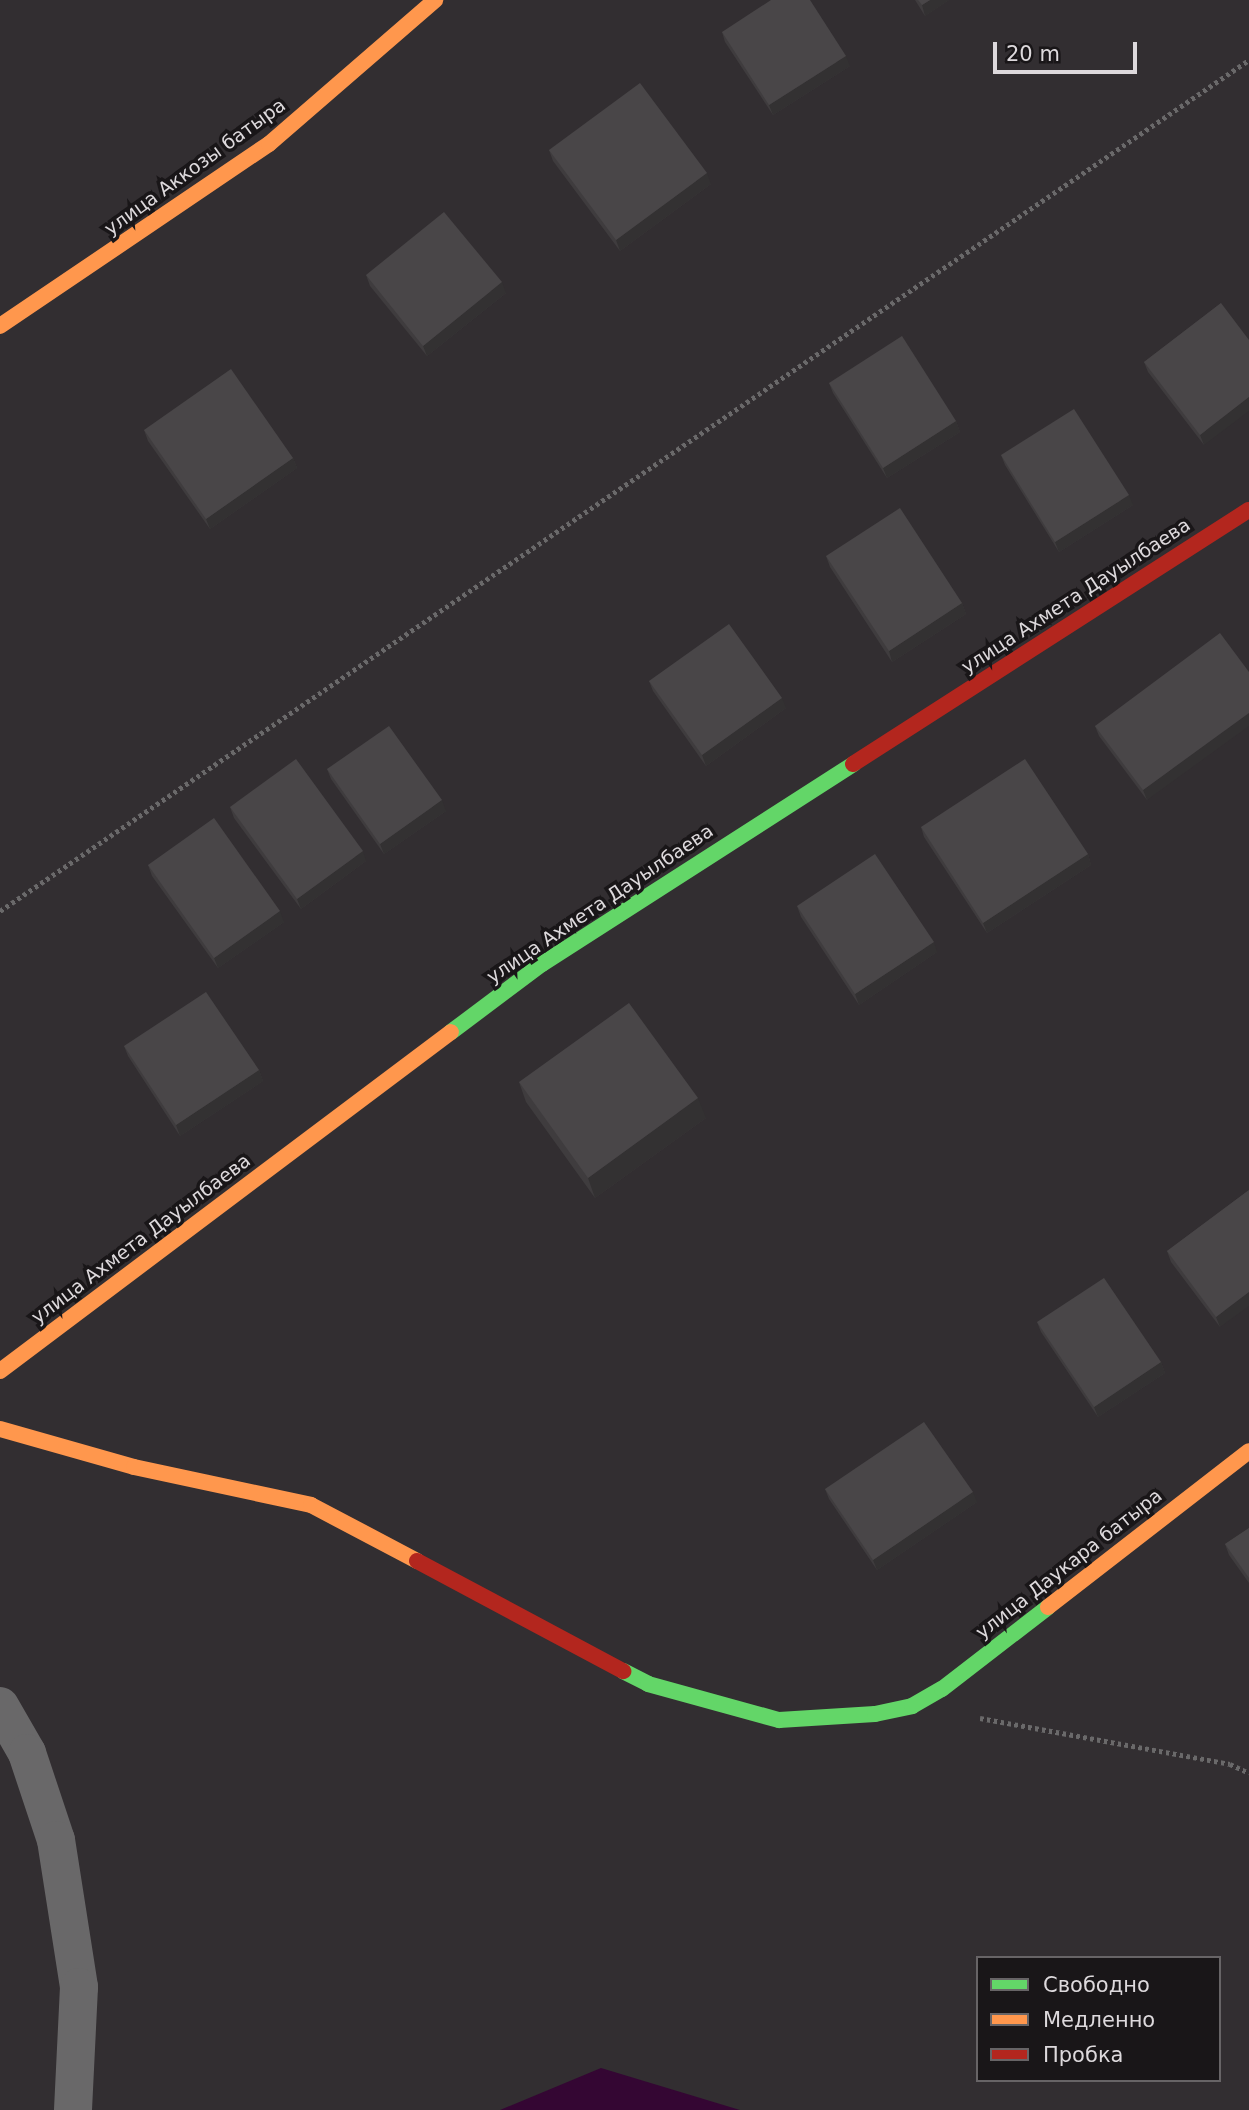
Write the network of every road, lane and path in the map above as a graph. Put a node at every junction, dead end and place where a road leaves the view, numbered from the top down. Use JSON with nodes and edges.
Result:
{"nodes":[{"id":1,"x":435,"y":0,"type":"edge"},
{"id":2,"x":1249,"y":61,"type":"edge"},
{"id":3,"x":0,"y":326,"type":"edge"},
{"id":4,"x":1249,"y":510,"type":"edge"},
{"id":5,"x":0,"y":911,"type":"edge"},
{"id":6,"x":0,"y":1371,"type":"edge"},
{"id":7,"x":0,"y":1429,"type":"edge"},
{"id":8,"x":1249,"y":1451,"type":"edge"},
{"id":9,"x":0,"y":1706,"type":"edge"},
{"id":10,"x":912,"y":1706,"type":"junction"},
{"id":11,"x":1249,"y":1773,"type":"edge"},
{"id":12,"x":73,"y":2110,"type":"edge"}],
"edges":[{"from":1,"to":3,"type":"street","name":"улица Аккозы батыра"},
{"from":2,"to":5,"type":"path"},
{"from":4,"to":6,"type":"street","name":"улица Ахмета Дауылбаева"},
{"from":7,"to":10,"type":"street"},
{"from":8,"to":10,"type":"street","name":"улица Даукара батыра"},
{"from":9,"to":12,"type":"street"},
{"from":10,"to":11,"type":"path"}]}
